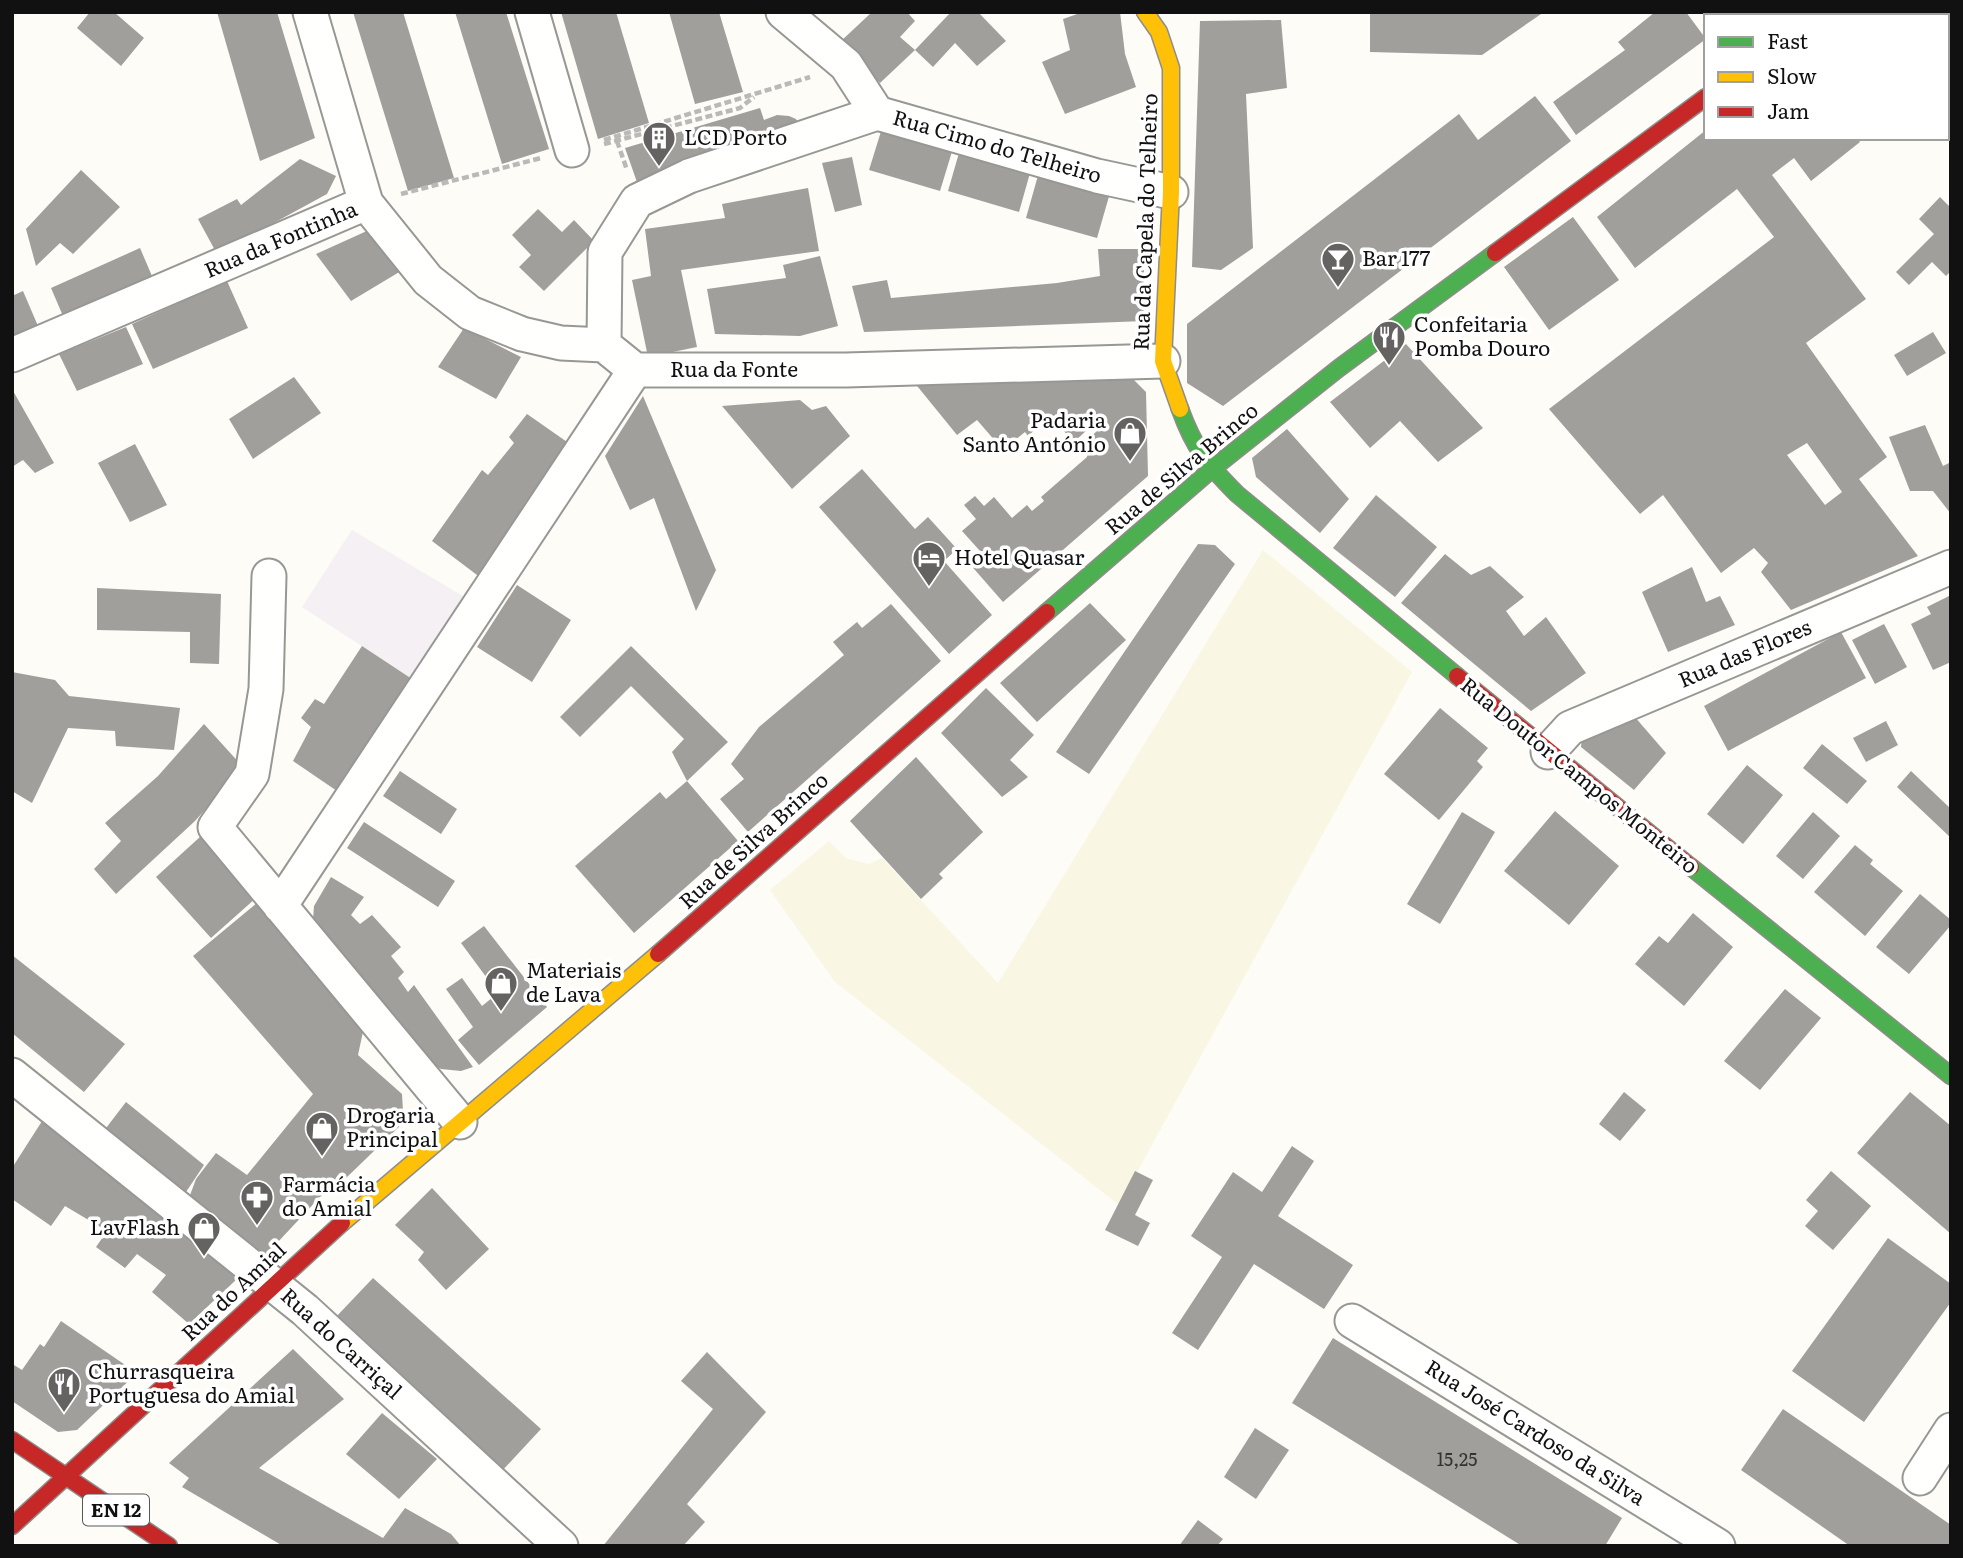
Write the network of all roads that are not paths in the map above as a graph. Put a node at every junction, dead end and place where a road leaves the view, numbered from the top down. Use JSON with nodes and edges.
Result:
{"nodes":[{"id":1,"x":310,"y":12,"type":"edge"},
{"id":2,"x":532,"y":12,"type":"edge"},
{"id":3,"x":783,"y":12,"type":"edge"},
{"id":4,"x":1145,"y":12,"type":"edge"},
{"id":5,"x":1704,"y":98,"type":"edge"},
{"id":6,"x":877,"y":113,"type":"junction"},
{"id":7,"x":587,"y":147,"type":"road end"},
{"id":8,"x":1171,"y":192,"type":"junction"},
{"id":9,"x":366,"y":203,"type":"junction"},
{"id":10,"x":604,"y":345,"type":"junction"},
{"id":11,"x":12,"y":355,"type":"edge"},
{"id":12,"x":1163,"y":361,"type":"junction"},
{"id":13,"x":635,"y":370,"type":"junction"},
{"id":14,"x":1212,"y":469,"type":"junction"},
{"id":15,"x":1951,"y":567,"type":"edge"},
{"id":16,"x":269,"y":576,"type":"dead end"},
{"id":17,"x":1548,"y":752,"type":"junction"},
{"id":18,"x":280,"y":906,"type":"junction"},
{"id":19,"x":650,"y":961,"type":"joint"},
{"id":20,"x":12,"y":1075,"type":"edge"},
{"id":21,"x":1951,"y":1076,"type":"edge"},
{"id":22,"x":460,"y":1122,"type":"junction"},
{"id":23,"x":273,"y":1283,"type":"junction"},
{"id":24,"x":1352,"y":1321,"type":"dead end"},
{"id":25,"x":1951,"y":1430,"type":"edge"},
{"id":26,"x":12,"y":1440,"type":"edge"},
{"id":27,"x":63,"y":1475,"type":"junction"},
{"id":28,"x":1920,"y":1478,"type":"dead end"},
{"id":29,"x":12,"y":1526,"type":"edge"},
{"id":30,"x":169,"y":1546,"type":"edge"},
{"id":31,"x":561,"y":1546,"type":"edge"},
{"id":32,"x":1718,"y":1546,"type":"edge"}],
"edges":[{"from":1,"to":9,"type":"street","name":"Rua da Fontinha"},
{"from":2,"to":7,"type":"street"},
{"from":3,"to":6,"type":"street","name":"Rua Cimo do Telheiro"},
{"from":4,"to":8,"type":"main road","name":"Rua da Capela do Telheiro"},
{"from":5,"to":14,"type":"main road","name":"Rua de Silva Brinco"},
{"from":6,"to":8,"type":"street","name":"Rua Cimo do Telheiro"},
{"from":6,"to":10,"type":"street"},
{"from":8,"to":12,"type":"main road","name":"Rua da Capela do Telheiro"},
{"from":9,"to":10,"type":"street"},
{"from":9,"to":11,"type":"street","name":"Rua da Fontinha"},
{"from":10,"to":13,"type":"street"},
{"from":12,"to":13,"type":"street","name":"Rua da Fonte"},
{"from":12,"to":14,"type":"main road","name":"Rua da Capela do Telheiro"},
{"from":13,"to":18,"type":"street"},
{"from":14,"to":17,"type":"main road","name":"Rua Doutor Campos Monteiro"},
{"from":14,"to":19,"type":"main road","name":"Rua de Silva Brinco"},
{"from":15,"to":17,"type":"street","name":"Rua das Flores"},
{"from":16,"to":18,"type":"street"},
{"from":17,"to":21,"type":"main road","name":"Rua Doutor Campos Monteiro"},
{"from":18,"to":22,"type":"street"},
{"from":19,"to":22,"type":"main road","name":"Rua do Amial"},
{"from":20,"to":23,"type":"street","name":"Rua do Carriçal"},
{"from":22,"to":23,"type":"main road","name":"Rua do Amial"},
{"from":23,"to":27,"type":"main road","name":"Rua do Amial"},
{"from":23,"to":31,"type":"street","name":"Rua do Carriçal"},
{"from":24,"to":32,"type":"street","name":"Rua José Cardoso da Silva"},
{"from":25,"to":28,"type":"street"},
{"from":26,"to":27,"type":"main road","number":"EN 12"},
{"from":27,"to":29,"type":"main road","name":"Rua do Amial"},
{"from":27,"to":30,"type":"main road","number":"EN 12"}]}
